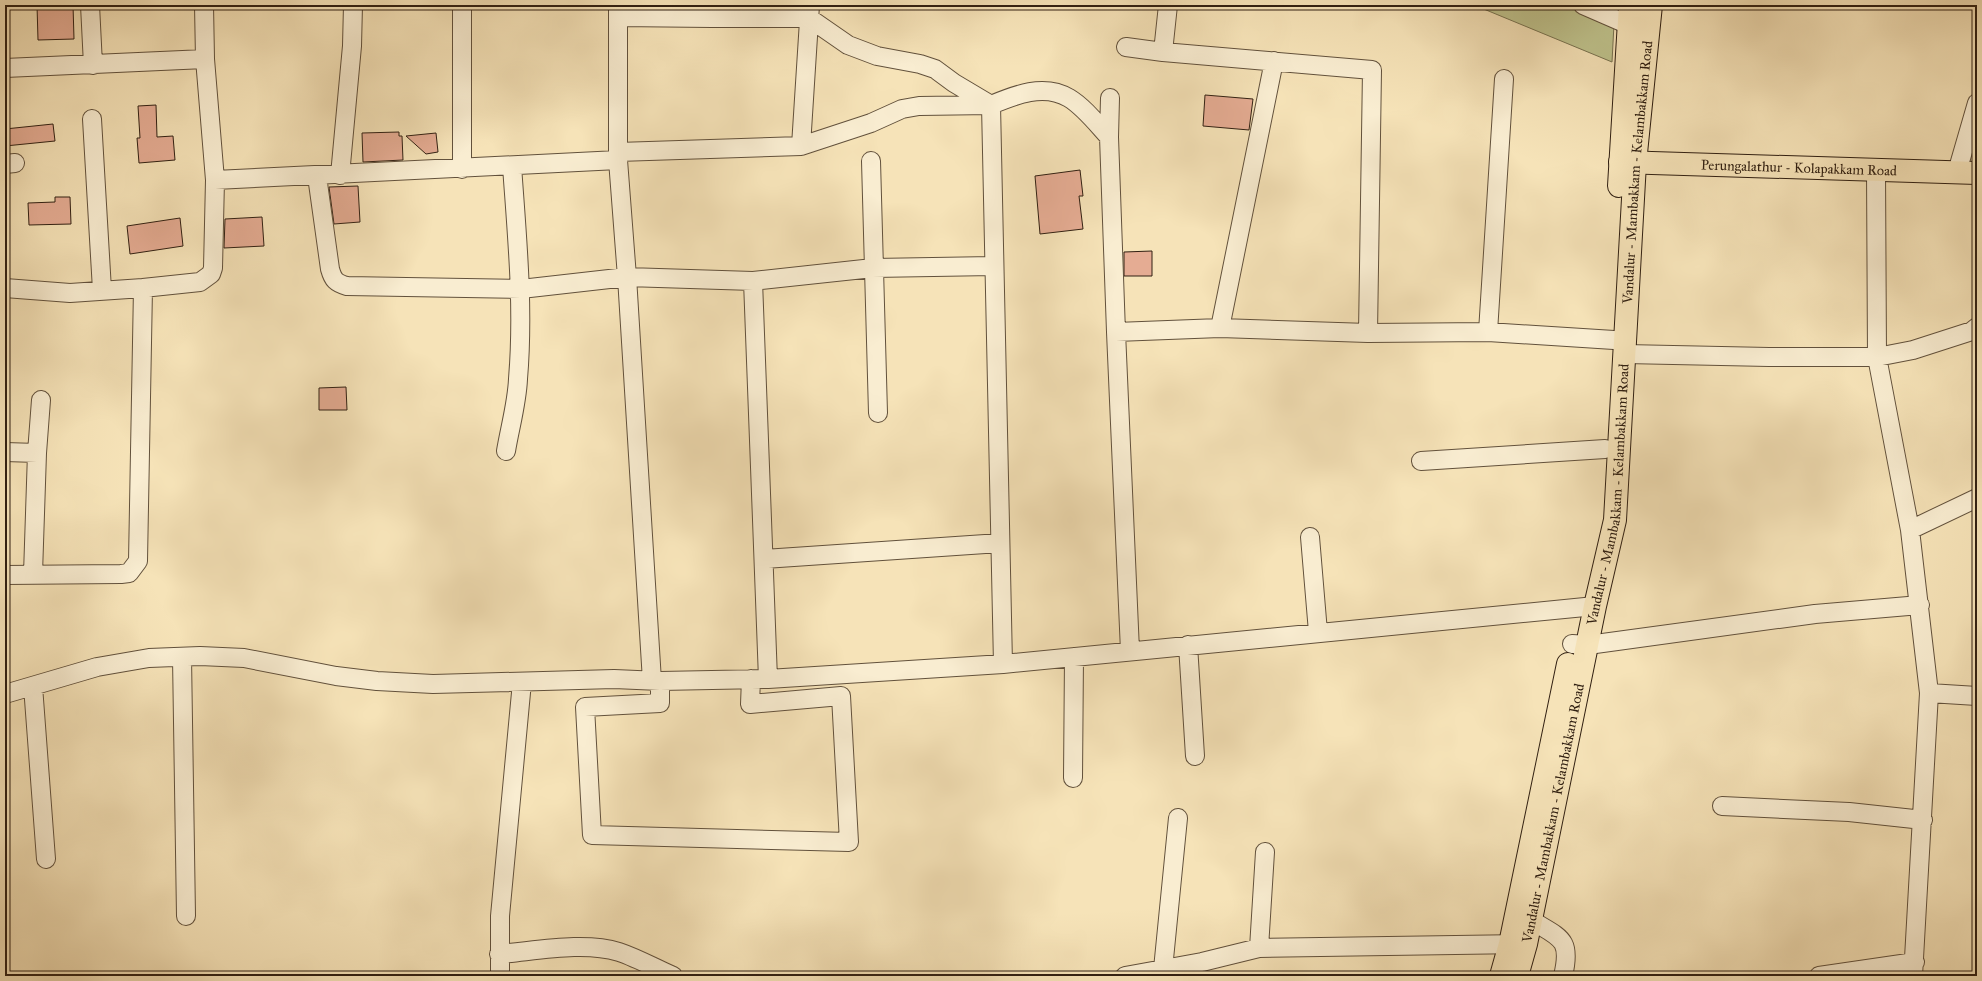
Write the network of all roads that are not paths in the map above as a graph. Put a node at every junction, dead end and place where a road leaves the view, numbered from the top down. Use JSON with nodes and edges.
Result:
{"nodes":[{"id":1,"x":90,"y":5,"type":"edge"},
{"id":2,"x":204,"y":5,"type":"edge"},
{"id":3,"x":353,"y":5,"type":"edge"},
{"id":4,"x":462,"y":5,"type":"edge"},
{"id":5,"x":1168,"y":5,"type":"edge"},
{"id":6,"x":1583,"y":5,"type":"edge"},
{"id":7,"x":1651,"y":5,"type":"edge"},
{"id":8,"x":618,"y":11,"type":"edge"},
{"id":9,"x":713,"y":11,"type":"edge"},
{"id":10,"x":810,"y":11,"type":"edge"},
{"id":11,"x":1630,"y":15,"type":"edge"},
{"id":12,"x":1126,"y":47,"type":"dead end"},
{"id":13,"x":1164,"y":52,"type":"junction"},
{"id":14,"x":205,"y":59,"type":"junction"},
{"id":15,"x":1274,"y":61,"type":"junction"},
{"id":16,"x":93,"y":65,"type":"junction"},
{"id":17,"x":5,"y":68,"type":"edge"},
{"id":18,"x":1504,"y":79,"type":"dead end"},
{"id":19,"x":1110,"y":98,"type":"dead end"},
{"id":20,"x":1977,"y":103,"type":"edge"},
{"id":21,"x":991,"y":105,"type":"junction"},
{"id":22,"x":92,"y":119,"type":"dead end"},
{"id":23,"x":1109,"y":137,"type":"junction"},
{"id":24,"x":801,"y":146,"type":"junction"},
{"id":25,"x":618,"y":156,"type":"junction"},
{"id":26,"x":871,"y":160,"type":"dead end"},
{"id":27,"x":1628,"y":163,"type":"junction"},
{"id":28,"x":512,"y":166,"type":"junction"},
{"id":29,"x":462,"y":169,"type":"junction"},
{"id":30,"x":1876,"y":170,"type":"junction"},
{"id":31,"x":1967,"y":172,"type":"edge"},
{"id":32,"x":340,"y":175,"type":"junction"},
{"id":33,"x":317,"y":176,"type":"junction"},
{"id":34,"x":215,"y":180,"type":"junction"},
{"id":35,"x":993,"y":266,"type":"junction"},
{"id":36,"x":873,"y":268,"type":"junction"},
{"id":37,"x":627,"y":277,"type":"junction"},
{"id":38,"x":753,"y":281,"type":"junction"},
{"id":39,"x":5,"y":288,"type":"edge"},
{"id":40,"x":143,"y":288,"type":"junction"},
{"id":41,"x":521,"y":289,"type":"junction"},
{"id":42,"x":102,"y":290,"type":"junction"},
{"id":43,"x":1977,"y":327,"type":"edge"},
{"id":44,"x":1220,"y":328,"type":"junction"},
{"id":45,"x":1116,"y":332,"type":"junction"},
{"id":46,"x":1488,"y":332,"type":"junction"},
{"id":47,"x":1368,"y":333,"type":"junction"},
{"id":48,"x":1620,"y":347,"type":"junction"},
{"id":49,"x":1877,"y":356,"type":"junction"},
{"id":50,"x":41,"y":400,"type":"dead end"},
{"id":51,"x":878,"y":413,"type":"dead end"},
{"id":52,"x":1605,"y":449,"type":"junction"},
{"id":53,"x":506,"y":451,"type":"dead end"},
{"id":54,"x":5,"y":452,"type":"edge"},
{"id":55,"x":36,"y":453,"type":"junction"},
{"id":56,"x":1421,"y":462,"type":"dead end"},
{"id":57,"x":1977,"y":498,"type":"edge"},
{"id":58,"x":1910,"y":530,"type":"junction"},
{"id":59,"x":1310,"y":537,"type":"dead end"},
{"id":60,"x":1000,"y":543,"type":"junction"},
{"id":61,"x":764,"y":559,"type":"junction"},
{"id":62,"x":33,"y":574,"type":"junction"},
{"id":63,"x":5,"y":575,"type":"edge"},
{"id":64,"x":1920,"y":605,"type":"junction"},
{"id":65,"x":1587,"y":606,"type":"junction"},
{"id":66,"x":1318,"y":632,"type":"junction"},
{"id":67,"x":1580,"y":644,"type":"junction"},
{"id":68,"x":1188,"y":645,"type":"junction"},
{"id":69,"x":1130,"y":651,"type":"junction"},
{"id":70,"x":182,"y":657,"type":"junction"},
{"id":71,"x":1074,"y":657,"type":"junction"},
{"id":72,"x":1003,"y":664,"type":"junction"},
{"id":73,"x":760,"y":679,"type":"junction"},
{"id":74,"x":656,"y":681,"type":"junction"},
{"id":75,"x":522,"y":682,"type":"junction"},
{"id":76,"x":33,"y":686,"type":"junction"},
{"id":77,"x":1929,"y":693,"type":"junction"},
{"id":78,"x":5,"y":694,"type":"edge"},
{"id":79,"x":1977,"y":696,"type":"edge"},
{"id":80,"x":1195,"y":756,"type":"dead end"},
{"id":81,"x":1073,"y":778,"type":"dead end"},
{"id":82,"x":1722,"y":806,"type":"dead end"},
{"id":83,"x":1178,"y":818,"type":"dead end"},
{"id":84,"x":1922,"y":820,"type":"junction"},
{"id":85,"x":1265,"y":852,"type":"dead end"},
{"id":86,"x":46,"y":859,"type":"dead end"},
{"id":87,"x":186,"y":916,"type":"dead end"},
{"id":88,"x":1531,"y":920,"type":"junction"},
{"id":89,"x":1518,"y":944,"type":"junction"},
{"id":90,"x":1259,"y":948,"type":"junction"},
{"id":91,"x":499,"y":954,"type":"junction"},
{"id":92,"x":1163,"y":969,"type":"junction"},
{"id":93,"x":1914,"y":969,"type":"edge"},
{"id":94,"x":500,"y":976,"type":"edge"},
{"id":95,"x":673,"y":976,"type":"edge"},
{"id":96,"x":1125,"y":976,"type":"edge"},
{"id":97,"x":1501,"y":976,"type":"edge"},
{"id":98,"x":1517,"y":976,"type":"edge"},
{"id":99,"x":1563,"y":976,"type":"edge"},
{"id":100,"x":1819,"y":976,"type":"edge"}],
"edges":[{"from":1,"to":16,"type":"street"},
{"from":2,"to":14,"type":"street"},
{"from":3,"to":32,"type":"street"},
{"from":4,"to":29,"type":"street"},
{"from":5,"to":13,"type":"street"},
{"from":6,"to":11,"type":"street"},
{"from":7,"to":27,"type":"main road","name":"Vandalur - Mambakkam - Kelambakkam Road"},
{"from":8,"to":9,"type":"street"},
{"from":8,"to":25,"type":"street"},
{"from":9,"to":10,"type":"street"},
{"from":10,"to":21,"type":"street"},
{"from":10,"to":24,"type":"street"},
{"from":11,"to":27,"type":"main road","name":"Vandalur - Mambakkam - Kelambakkam Road"},
{"from":12,"to":13,"type":"street"},
{"from":13,"to":15,"type":"street"},
{"from":14,"to":16,"type":"street"},
{"from":14,"to":34,"type":"street"},
{"from":15,"to":44,"type":"street"},
{"from":15,"to":47,"type":"street"},
{"from":16,"to":17,"type":"street"},
{"from":18,"to":46,"type":"street"},
{"from":19,"to":23,"type":"street"},
{"from":20,"to":31,"type":"street"},
{"from":21,"to":23,"type":"street"},
{"from":21,"to":24,"type":"street"},
{"from":21,"to":35,"type":"street"},
{"from":22,"to":42,"type":"street"},
{"from":23,"to":45,"type":"street"},
{"from":24,"to":25,"type":"street"},
{"from":25,"to":28,"type":"street"},
{"from":25,"to":37,"type":"street"},
{"from":26,"to":36,"type":"street"},
{"from":27,"to":30,"type":"main road","name":"Perungalathur - Kolapakkam Road"},
{"from":27,"to":48,"type":"main road","name":"Vandalur - Mambakkam - Kelambakkam Road"},
{"from":28,"to":29,"type":"street"},
{"from":28,"to":41,"type":"street"},
{"from":29,"to":32,"type":"street"},
{"from":30,"to":31,"type":"main road","name":"Perungalathur - Kolapakkam Road"},
{"from":30,"to":49,"type":"street"},
{"from":32,"to":33,"type":"street"},
{"from":33,"to":34,"type":"street"},
{"from":33,"to":41,"type":"street"},
{"from":34,"to":40,"type":"street"},
{"from":35,"to":36,"type":"street"},
{"from":35,"to":60,"type":"street"},
{"from":36,"to":38,"type":"street"},
{"from":36,"to":51,"type":"street"},
{"from":37,"to":38,"type":"street"},
{"from":37,"to":41,"type":"street"},
{"from":37,"to":74,"type":"street"},
{"from":38,"to":61,"type":"street"},
{"from":39,"to":42,"type":"street"},
{"from":40,"to":42,"type":"street"},
{"from":40,"to":62,"type":"street"},
{"from":41,"to":53,"type":"street"},
{"from":43,"to":49,"type":"street"},
{"from":44,"to":45,"type":"street"},
{"from":44,"to":47,"type":"street"},
{"from":45,"to":69,"type":"street"},
{"from":46,"to":47,"type":"street"},
{"from":46,"to":48,"type":"street"},
{"from":48,"to":49,"type":"street"},
{"from":48,"to":52,"type":"main road","name":"Vandalur - Mambakkam - Kelambakkam Road"},
{"from":48,"to":65,"type":"main road","name":"Vandalur - Mambakkam - Kelambakkam Road"},
{"from":49,"to":58,"type":"street"},
{"from":50,"to":55,"type":"street"},
{"from":52,"to":56,"type":"street"},
{"from":52,"to":65,"type":"main road","name":"Vandalur - Mambakkam - Kelambakkam Road"},
{"from":54,"to":55,"type":"street"},
{"from":55,"to":62,"type":"street"},
{"from":57,"to":58,"type":"street"},
{"from":58,"to":64,"type":"street"},
{"from":59,"to":66,"type":"street"},
{"from":60,"to":61,"type":"street"},
{"from":60,"to":72,"type":"street"},
{"from":61,"to":73,"type":"street"},
{"from":62,"to":63,"type":"street"},
{"from":64,"to":67,"type":"street"},
{"from":64,"to":77,"type":"street"},
{"from":65,"to":66,"type":"street"},
{"from":65,"to":67,"type":"main road","name":"Vandalur - Mambakkam - Kelambakkam Road"},
{"from":66,"to":68,"type":"street"},
{"from":67,"to":88,"type":"main road","name":"Vandalur - Mambakkam - Kelambakkam Road"},
{"from":67,"to":89,"type":"main road","name":"Vandalur - Mambakkam - Kelambakkam Road"},
{"from":68,"to":69,"type":"street"},
{"from":68,"to":80,"type":"street"},
{"from":69,"to":71,"type":"street"},
{"from":70,"to":75,"type":"street"},
{"from":70,"to":76,"type":"street"},
{"from":70,"to":87,"type":"street"},
{"from":71,"to":72,"type":"street"},
{"from":71,"to":81,"type":"street"},
{"from":72,"to":73,"type":"street"},
{"from":73,"to":74,"type":"street"},
{"from":73,"to":74,"type":"street"},
{"from":74,"to":75,"type":"street"},
{"from":75,"to":91,"type":"street"},
{"from":76,"to":78,"type":"street"},
{"from":76,"to":86,"type":"street"},
{"from":77,"to":79,"type":"street"},
{"from":77,"to":84,"type":"street"},
{"from":82,"to":84,"type":"street"},
{"from":83,"to":92,"type":"street"},
{"from":84,"to":93,"type":"street"},
{"from":85,"to":90,"type":"street"},
{"from":88,"to":89,"type":"main road","name":"Vandalur - Mambakkam - Kelambakkam Road"},
{"from":88,"to":99,"type":"street"},
{"from":89,"to":90,"type":"street"},
{"from":89,"to":97,"type":"main road","name":"Vandalur - Mambakkam - Kelambakkam Road"},
{"from":89,"to":98,"type":"main road","name":"Vandalur - Mambakkam - Kelambakkam Road"},
{"from":90,"to":92,"type":"street"},
{"from":91,"to":94,"type":"street"},
{"from":91,"to":95,"type":"street"},
{"from":92,"to":96,"type":"street"},
{"from":93,"to":100,"type":"street"}]}
